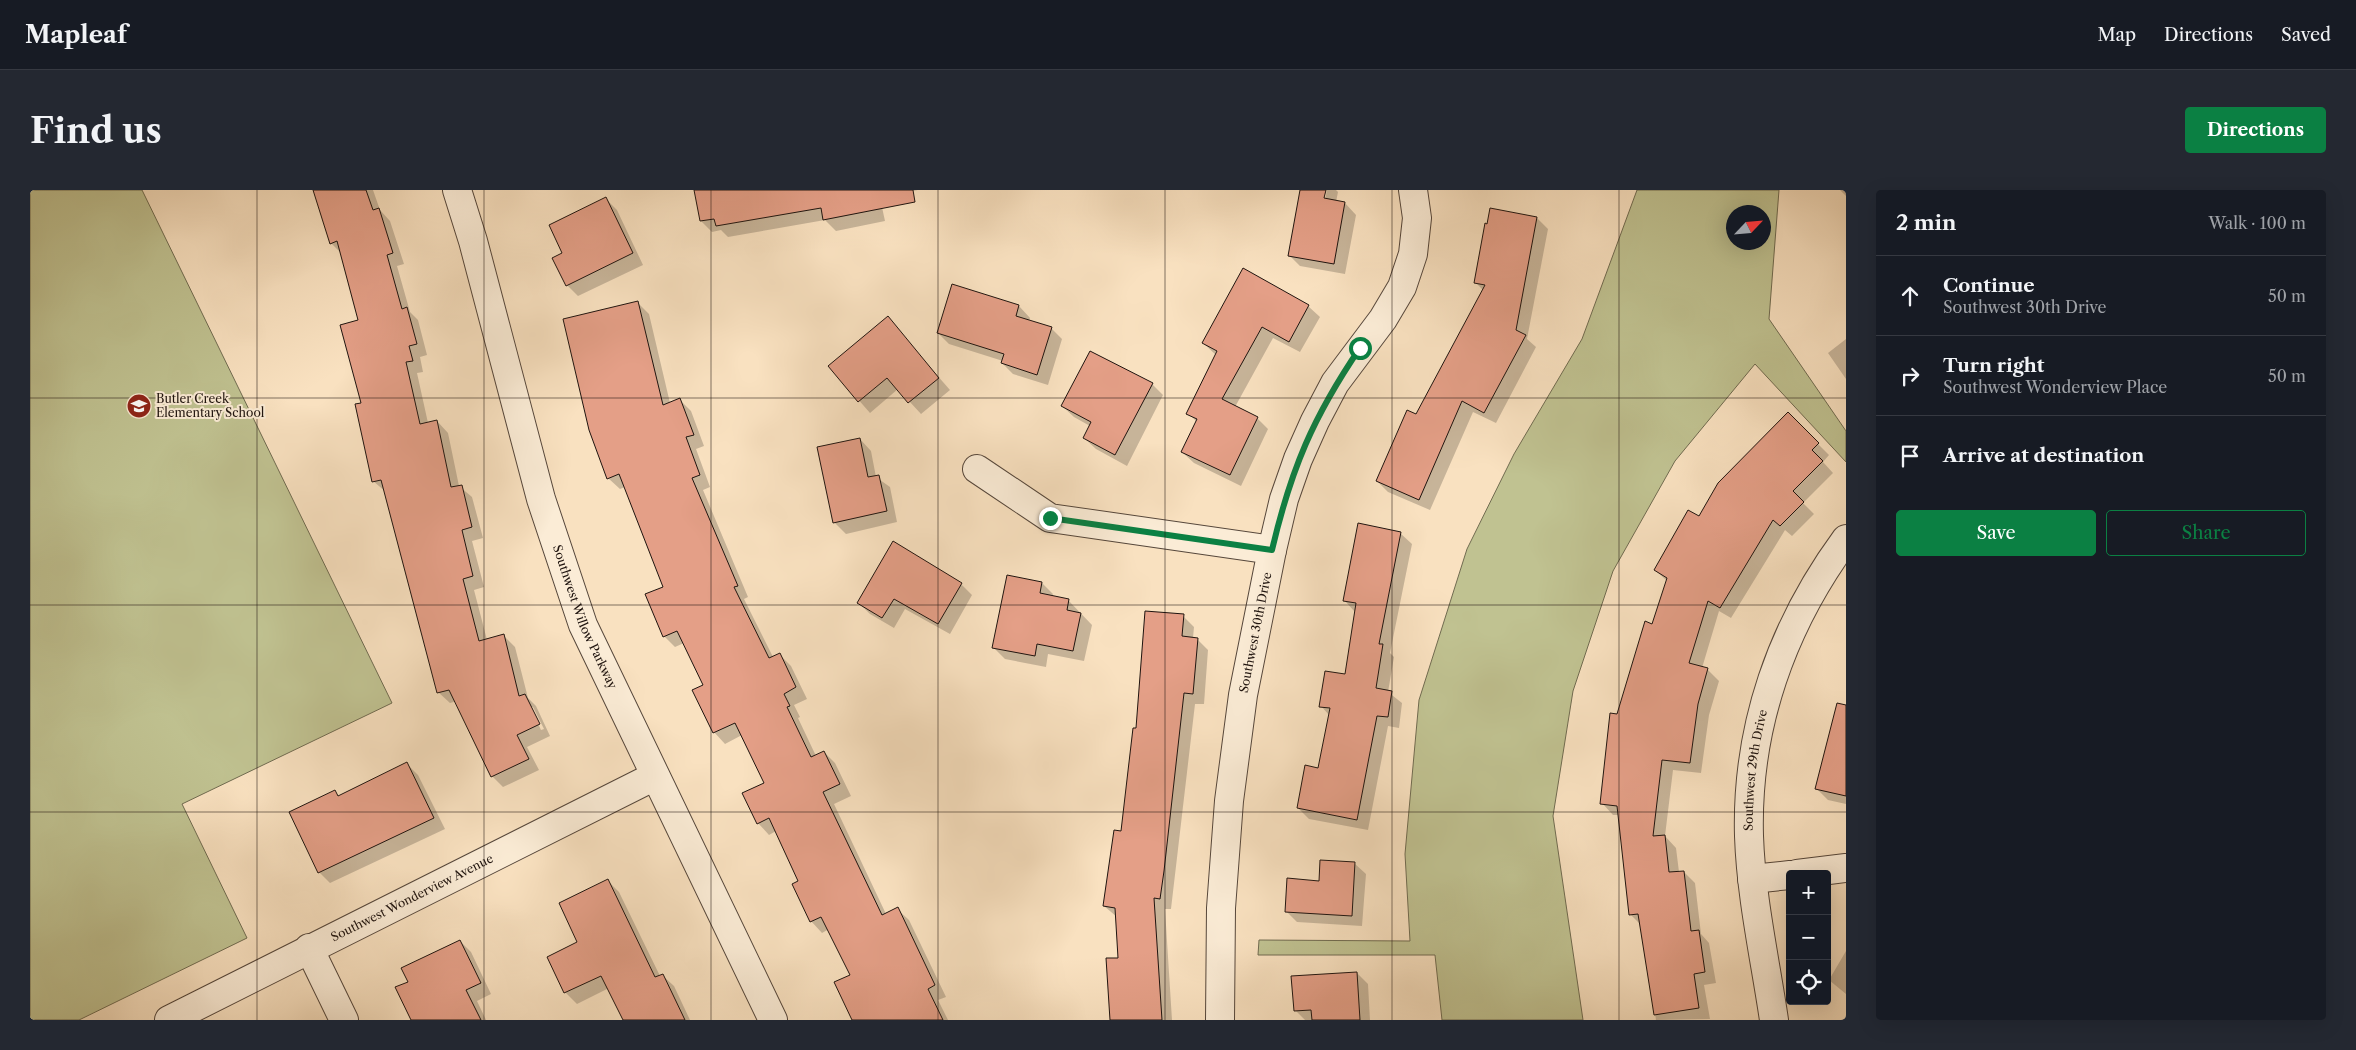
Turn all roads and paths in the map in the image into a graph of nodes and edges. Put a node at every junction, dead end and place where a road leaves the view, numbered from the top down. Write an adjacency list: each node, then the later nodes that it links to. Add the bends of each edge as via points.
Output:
1 (457, 190): 6 (street, Southwest Willow Parkway, via 541,499 583,625)
2 (1413, 190): 5 (street, Southwest 30th Drive, via 1417,218 1413,254 1402,287 1336,383 1315,421 1284,499)
3 (977, 469): 5 (street, via 1050,518)
4 (1846, 539): 10 (street, Southwest 29th Drive, via 1809,594 1787,638 1761,715 1749,796)
5 (1272, 550): 15 (street, Southwest 30th Drive, via 1243,695 1229,801 1221,908)
6 (655, 776): 11 (street, Southwest Wonderview Avenue); 14 (street, Southwest Willow Parkway)
7 (1846, 868): 8 (street)
8 (1830, 870)
9 (1786, 875): 10 (street)
10 (1752, 879): 16 (street, Southwest 29th Drive)
11 (310, 948): 12 (street, Southwest Wonderview Avenue); 13 (street)
12 (169, 1020)
13 (344, 1020)
14 (773, 1020)
15 (1220, 1020)
16 (1774, 1020)

